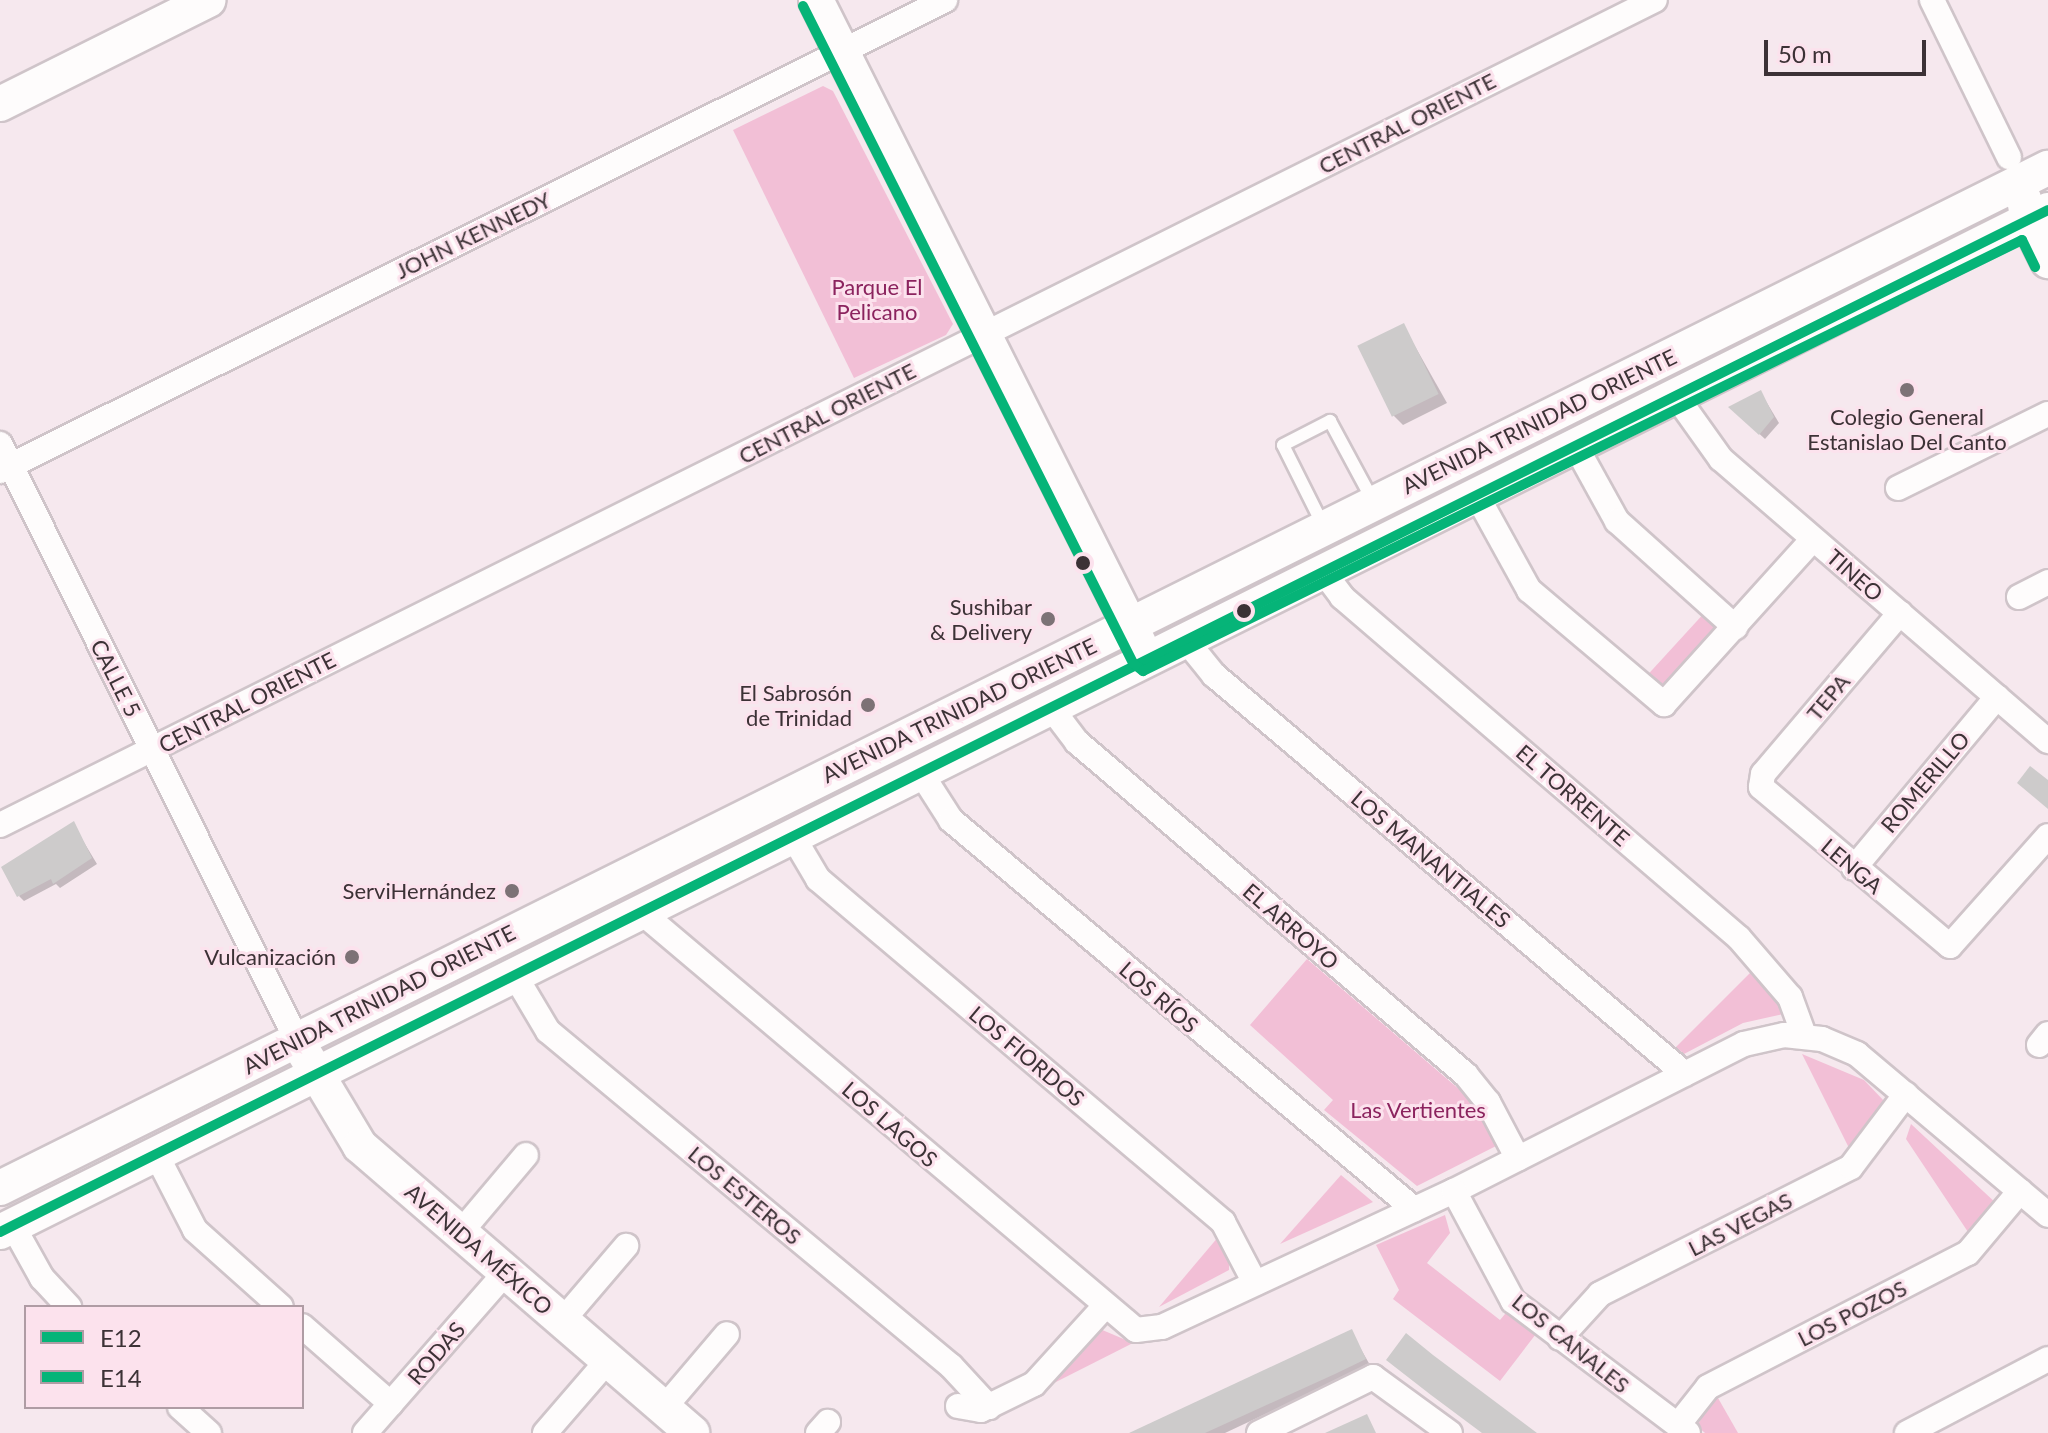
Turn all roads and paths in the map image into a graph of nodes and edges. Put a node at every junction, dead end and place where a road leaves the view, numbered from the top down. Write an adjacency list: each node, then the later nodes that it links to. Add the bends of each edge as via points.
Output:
1 (816, 0): 6 (main road)
2 (945, 0): 6 (street, JOHN KENNEDY)
3 (1655, 0): 10 (street, CENTRAL ORIENTE)
4 (1932, 0): 8 (street)
5 (193, 3): 7 (main road)
6 (842, 51): 10 (main road); 14 (street, JOHN KENNEDY)
7 (0, 104)
8 (2034, 189): 9 (main road); 11 (main road, AVENIDA TRINIDAD ORIENTE); 17 (main road, AVENIDA TRINIDAD ORIENTE)
9 (2048, 261)
10 (984, 334): 24 (main road); 31 (street, CENTRAL ORIENTE)
11 (1676, 396): 13 (main road, AVENIDA TRINIDAD ORIENTE); 19 (street, TINEO, via 1711,450)
12 (2048, 414): 15 (street)
13 (1575, 445): 16 (main road, AVENIDA TRINIDAD ORIENTE); 25 (street, via 1617,521)
14 (3, 460): 31 (street, CALLE 5)
15 (1898, 488)
16 (1476, 494): 20 (main road, AVENIDA TRINIDAD ORIENTE); 25 (street, via 1529,590 1664,704)
17 (1374, 503): 18 (main road, AVENIDA TRINIDAD ORIENTE); 18 (lane, via 1330,421 1283,445)
18 (1324, 528): 24 (main road, AVENIDA TRINIDAD ORIENTE)
19 (1813, 539): 23 (street, TINEO); 25 (street)
20 (1322, 570): 26 (main road, AVENIDA TRINIDAD ORIENTE); 40 (street, EL TORRENTE, via 1342,597 1739,938 1790,997)
21 (2048, 582): 22 (street)
22 (2019, 597)
23 (1900, 613): 28 (street, TINEO); 33 (street, TEPA)
24 (1130, 625): 27 (main road); 41 (main road, AVENIDA TRINIDAD ORIENTE)
25 (1735, 627)
26 (1184, 638): 27 (main road, AVENIDA TRINIDAD ORIENTE); 43 (street, LOS MANANTIALES, via 1214,675)
27 (1146, 657): 29 (main road, AVENIDA TRINIDAD ORIENTE)
28 (1997, 697): 30 (street, TINEO); 37 (street, ROMERILLO)
29 (1049, 705): 32 (main road, AVENIDA TRINIDAD ORIENTE); 47 (street, EL ARROYO, via 1077,742 1466,1075 1488,1102)
30 (2048, 741)
31 (152, 749): 34 (street, CENTRAL ORIENTE); 41 (street, CALLE 5)
32 (919, 770): 35 (main road, AVENIDA TRINIDAD ORIENTE); 51 (street, LOS RÍOS, via 951,820)
33 (1759, 783): 37 (street, LENGA)
34 (0, 825)
35 (792, 835): 38 (main road, AVENIDA TRINIDAD ORIENTE); 57 (street, LOS FIORDOS, via 818,879 1223,1222)
36 (2048, 836): 37 (street, LENGA, via 1950,946)
37 (1854, 868)
38 (640, 911): 39 (main road, AVENIDA TRINIDAD ORIENTE); 60 (street, LOS LAGOS)
39 (514, 974): 42 (main road, AVENIDA TRINIDAD ORIENTE); 69 (street, LOS ESTEROS, via 548,1031 951,1366)
40 (1804, 1035): 43 (street, via 1744,1044); 44 (street, via 1857,1054)
41 (297, 1040): 42 (main road, AVENIDA MÉXICO); 48 (main road, AVENIDA TRINIDAD ORIENTE)
42 (315, 1074): 45 (main road, AVENIDA TRINIDAD ORIENTE); 54 (main road, AVENIDA MÉXICO, via 360,1146)
43 (1685, 1074): 47 (street)
44 (1906, 1094): 50 (street); 64 (street, LAS VEGAS, via 1851,1167 1600,1294)
45 (156, 1154): 53 (main road, AVENIDA TRINIDAD ORIENTE); 59 (street, via 195,1230)
46 (526, 1155): 54 (street)
47 (1518, 1159): 49 (street)
48 (0, 1188)
49 (1454, 1191): 51 (street); 64 (street, LOS CANALES, via 1513,1301)
50 (2020, 1191): 52 (street); 72 (street, LOS POZOS, via 1968,1253 1708,1387)
51 (1414, 1209): 57 (street)
52 (2048, 1215)
53 (7, 1229): 58 (street)
54 (460, 1233): 56 (main road, AVENIDA MÉXICO)
55 (626, 1246): 61 (street)
56 (506, 1272): 61 (main road, AVENIDA MÉXICO); 67 (street, RODAS)
57 (1255, 1283): 60 (street, LOS LAGOS, via 1143,1331)
58 (67, 1305)
59 (279, 1305)
60 (1104, 1307): 69 (street, via 1034,1384)
61 (562, 1321): 66 (main road, AVENIDA MÉXICO)
62 (304, 1328): 67 (street)
63 (727, 1334): 70 (street)
64 (1560, 1338): 72 (street, LOS CANALES)
65 (2048, 1359): 79 (street)
66 (608, 1360): 70 (main road, AVENIDA MÉXICO); 75 (street)
67 (391, 1404): 74 (street, RODAS)
68 (958, 1406): 69 (street)
69 (989, 1407)
70 (664, 1408): 76 (main road, AVENIDA MÉXICO)
71 (182, 1409): 73 (street)
72 (1683, 1429)
73 (209, 1433)
74 (365, 1433)
75 (545, 1433)
76 (692, 1433)
77 (1259, 1433): 78 (street, via 1373,1377)
78 (1450, 1433)
79 (1907, 1433)

